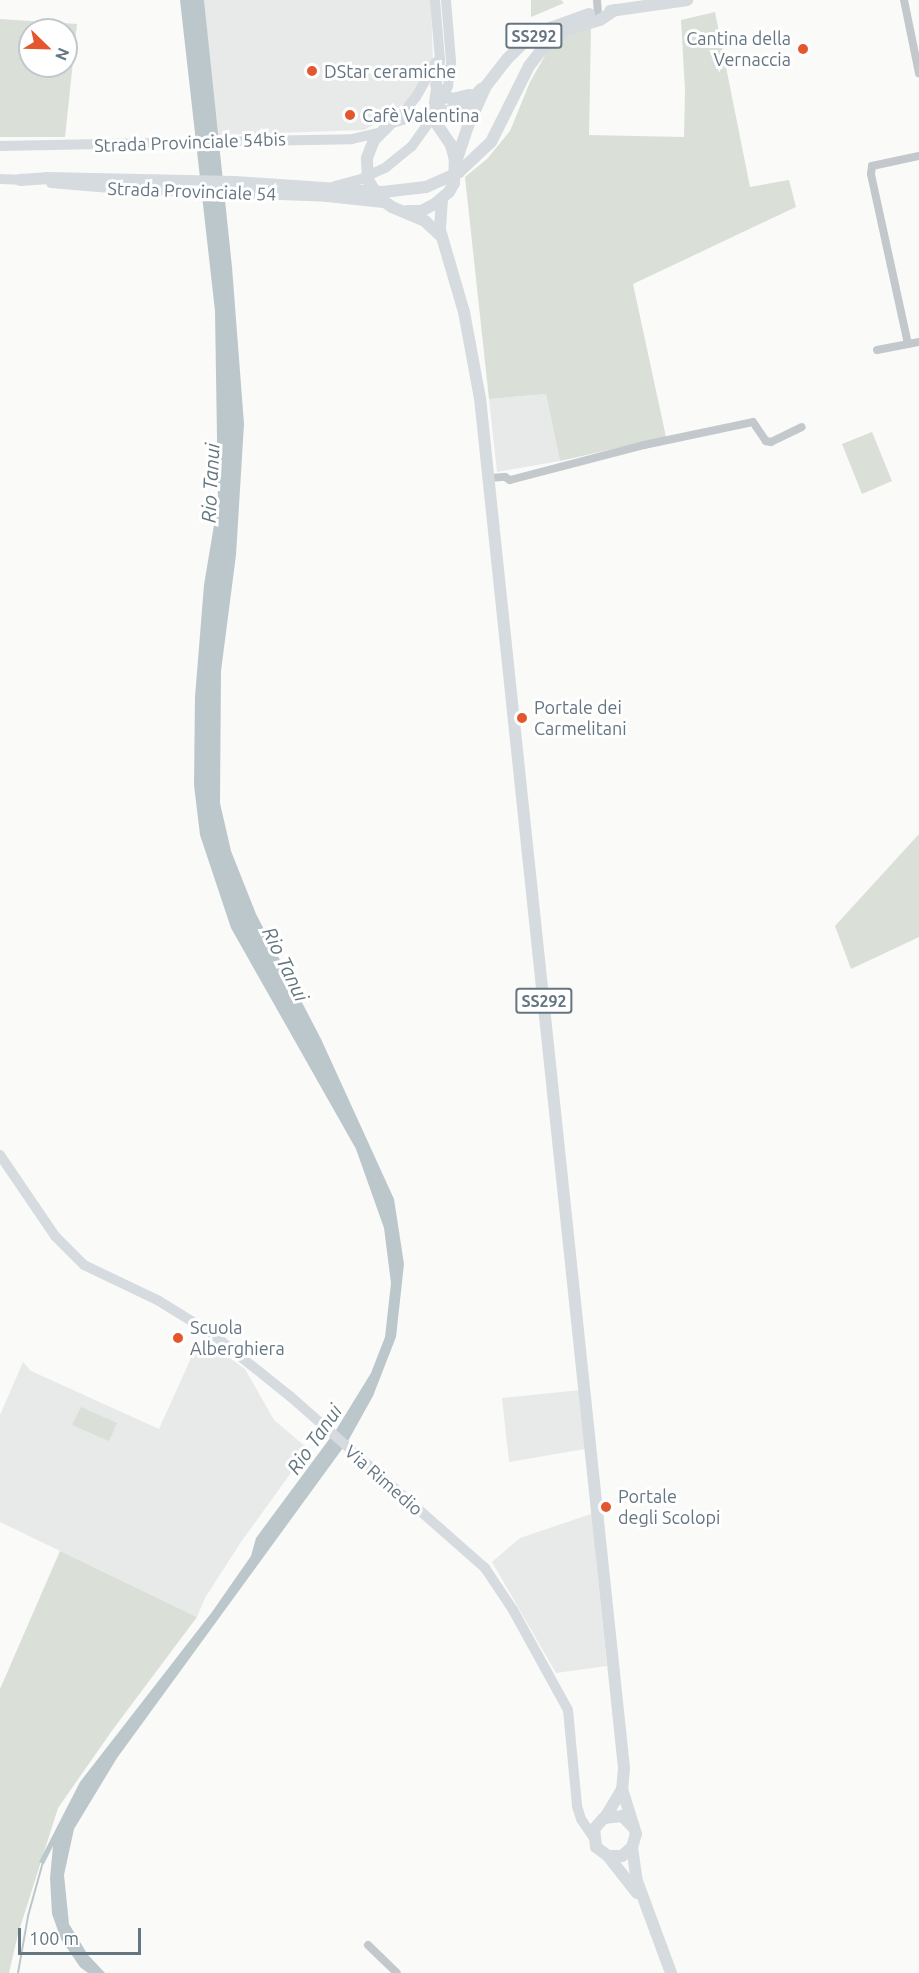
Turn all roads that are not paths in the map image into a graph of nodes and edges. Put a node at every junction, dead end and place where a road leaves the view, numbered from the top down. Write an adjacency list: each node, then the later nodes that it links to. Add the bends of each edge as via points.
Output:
1 (435, 0): 8 (main road)
2 (446, 0): 21 (main road, via 451,39 448,86 421,136 385,168 347,184)
3 (687, 0): 5 (main road, SS292)
4 (904, 0): 9 (street)
5 (672, 1): 7 (main road, SS292)
6 (597, 6): 7 (main road, SS292); 11 (main road, SS292, via 527,40)
7 (615, 10): 21 (main road, via 600,20 555,36 529,66 491,142 447,179 399,192)
8 (440, 47): 10 (main road); 13 (main road, via 432,73)
9 (919, 73)
10 (436, 85): 11 (main road, via 442,95 452,99); 12 (main road)
11 (482, 88): 12 (main road, SS292, via 468,103); 17 (main road, SS292)
12 (432, 117): 13 (main road, SS292); 17 (main road, via 451,145)
13 (398, 119): 14 (main road)
14 (379, 133): 15 (main road, Strada Provinciale 54bis, via 352,139); 23 (main road, via 370,149 366,173 374,193)
15 (0, 147)
16 (919, 156): 27 (street, via 872,166 870,174)
17 (455, 165): 22 (main road, SS292, via 454,183)
18 (0, 180): 19 (main road)
19 (20, 180): 20 (main road, via 46,178)
20 (165, 186): 21 (main road); 23 (main road, Strada Provinciale 54)
21 (322, 188)
22 (442, 199): 24 (main road, via 422,211); 25 (main road, SS292)
23 (384, 203): 24 (main road)
24 (399, 210): 25 (main road, via 425,221)
25 (442, 237): 30 (main road, SS292, via 464,312 480,398)
26 (919, 342): 27 (street)
27 (908, 344): 28 (street)
28 (877, 350)
29 (802, 427): 30 (street, via 771,442 766,441 753,422 510,480)
30 (489, 478): 32 (main road, SS292, via 624,1768)
31 (0, 1155): 33 (main road, Via Rimedio, via 55,1236 84,1265 159,1301 211,1333 468,1552 497,1583 568,1710)
32 (622, 1789): 34 (main road, SS292); 35 (main road, SS292)
33 (580, 1812): 34 (main road); 36 (main road, Via Rimedio)
34 (602, 1819): 35 (main road, via 622,1816); 36 (main road, SS292)
35 (633, 1827): 37 (main road, SS292, via 636,1837)
36 (593, 1837): 38 (main road, SS292, via 599,1851)
37 (632, 1847): 38 (main road, via 622,1856); 39 (main road, SS292, via 637,1881)
38 (608, 1856): 39 (main road, SS292)
39 (647, 1908): 42 (main road, SS292)
40 (368, 1945): 41 (street)
41 (397, 1973)
42 (671, 1973)

